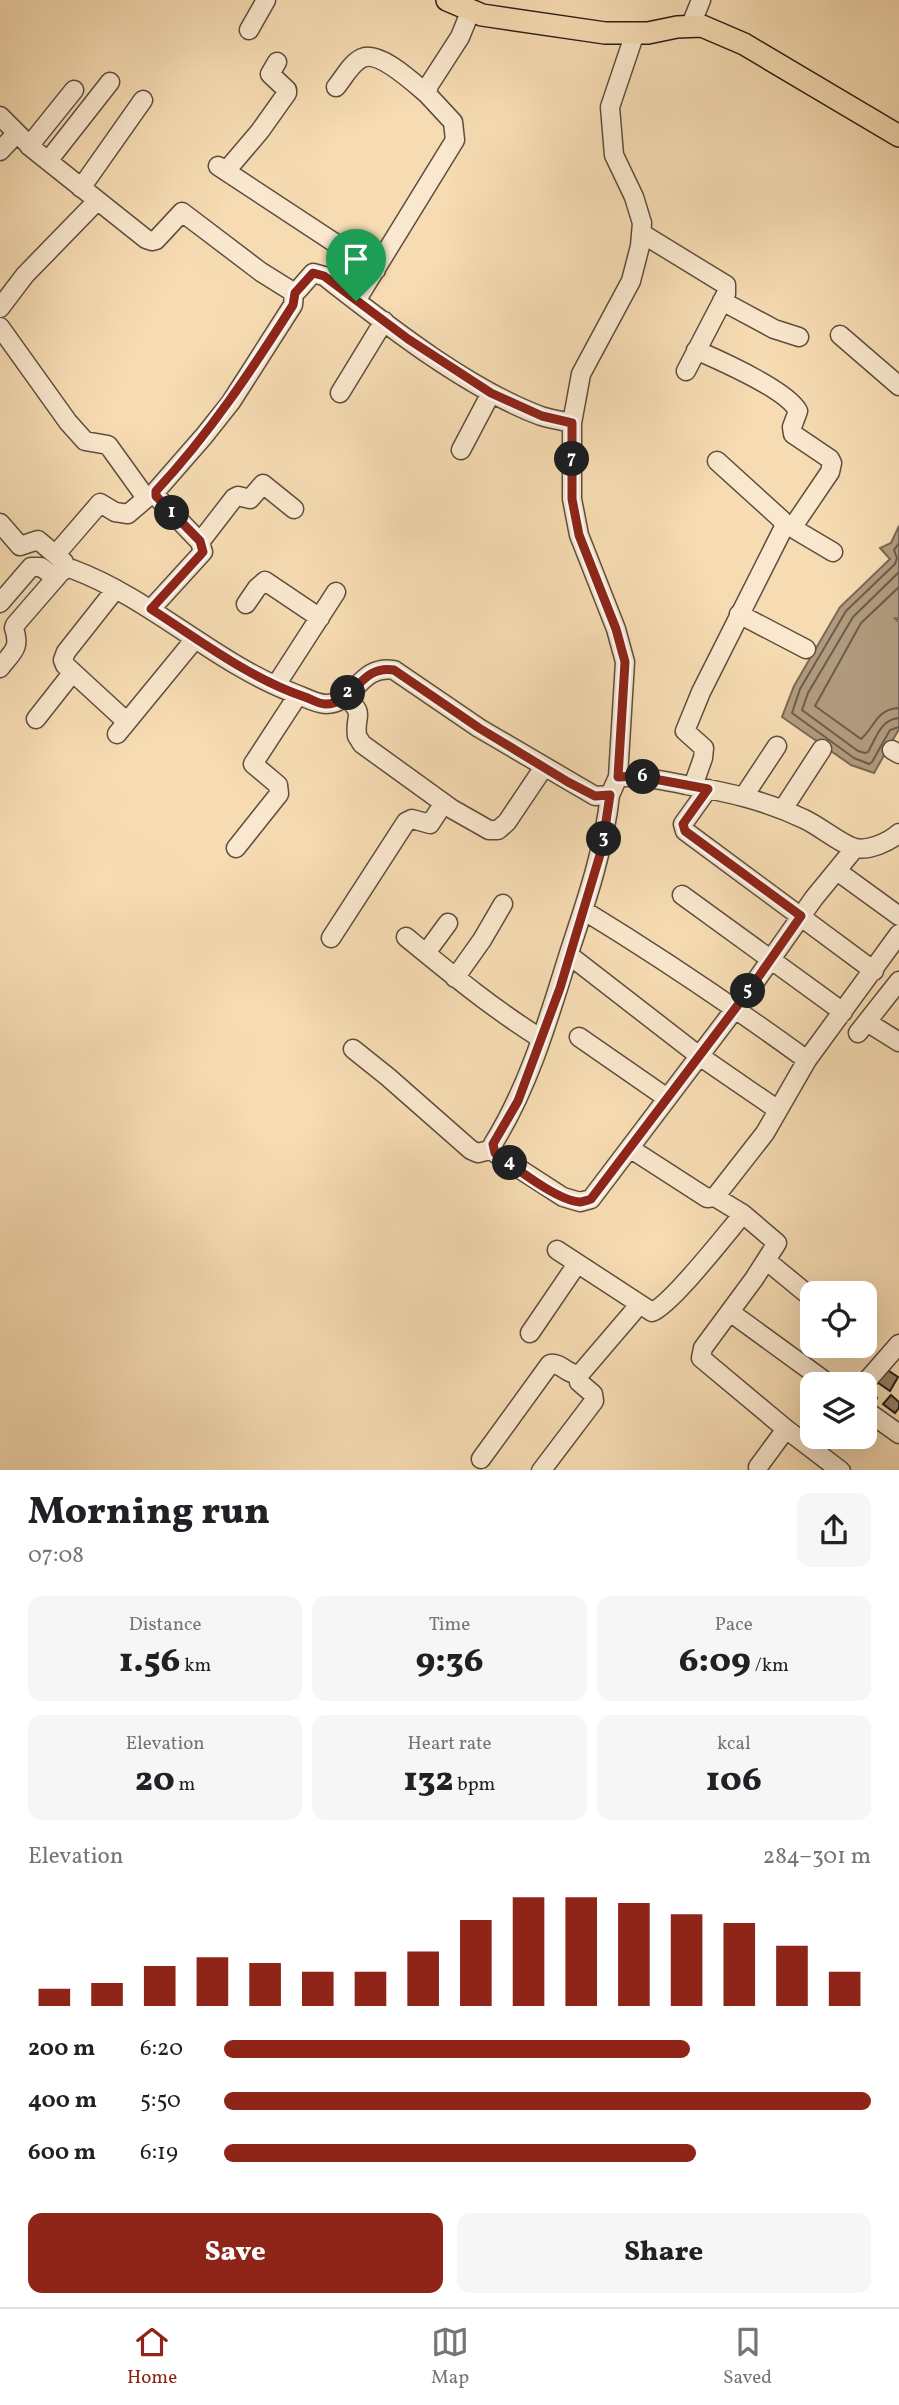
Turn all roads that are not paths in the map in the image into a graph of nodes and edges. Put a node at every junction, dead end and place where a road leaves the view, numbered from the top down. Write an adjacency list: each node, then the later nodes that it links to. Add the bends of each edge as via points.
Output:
1 (266, 0): 6 (street)
2 (447, 0): 4 (main road)
3 (701, 0): 5 (street)
4 (471, 10): 7 (main road, via 605,33); 12 (street)
5 (690, 27): 7 (main road); 15 (main road, via 702,26 744,44)
6 (248, 30)
7 (635, 33): 21 (street, via 610,107 614,155 634,197)
8 (277, 62): 22 (street, via 270,74 287,93 222,169)
9 (110, 82): 18 (street)
10 (336, 87): 12 (street, via 356,62 370,57 400,71)
11 (74, 90): 16 (street)
12 (427, 94): 22 (street, via 453,122 455,140)
13 (143, 100): 19 (street)
14 (0, 117): 16 (street)
15 (899, 136)
16 (23, 140): 17 (street); 18 (street)
17 (0, 151)
18 (48, 162): 19 (street)
19 (81, 188): 20 (street)
20 (97, 201): 23 (street, via 152,241 182,212); 26 (street, via 25,275)
21 (641, 233): 25 (street, via 721,281 727,289); 36 (street, via 631,281 581,374)
22 (376, 270): 24 (street)
23 (295, 293): 24 (street, via 311,274 318,273); 39 (street, via 293,305 230,401)
24 (356, 301): 27 (street)
25 (722, 301): 30 (street); 31 (street)
26 (0, 308)
27 (384, 321): 34 (street); 35 (street)
28 (0, 327): 39 (street, via 68,422 85,440 108,445 144,495)
29 (840, 335): 33 (street)
30 (799, 337)
31 (696, 350): 32 (street); 42 (street, via 789,400 798,411 793,434 830,459 830,472)
32 (685, 371)
33 (899, 386)
34 (340, 393)
35 (491, 393): 36 (street, via 542,416); 37 (street)
36 (572, 423): 64 (street, via 572,499 579,535 625,662)
37 (461, 450)
38 (717, 461): 42 (street)
39 (152, 495): 43 (street); 45 (street, via 128,514 100,503)
40 (293, 509): 43 (street, via 263,484 250,499 234,498)
41 (0, 523): 45 (street, via 20,547 38,540)
42 (788, 526): 44 (street); 51 (street)
43 (200, 541): 50 (street, via 199,557)
44 (833, 552)
45 (60, 567): 46 (street); 48 (street, via 32,567); 55 (street, via 15,625 18,641)
46 (115, 590): 50 (street); 56 (street, via 64,656)
47 (336, 592): 52 (street)
48 (0, 603)
49 (246, 604): 52 (street, via 265,581)
50 (151, 609): 53 (street)
51 (739, 614): 54 (street); 65 (street, via 685,732 704,748)
52 (320, 618): 57 (street)
53 (195, 639): 56 (street, via 122,728); 57 (street)
54 (807, 649)
55 (0, 668)
56 (73, 673): 60 (street)
57 (275, 685): 58 (street)
58 (298, 695): 59 (street, via 325,704); 71 (street, via 253,764 278,785 279,794)
59 (345, 696): 63 (street, via 371,672 394,670); 68 (street, via 358,709 357,736 362,744)
60 (36, 719)
61 (777, 746): 67 (street)
62 (822, 749): 69 (street)
63 (544, 766): 66 (street, via 595,796); 68 (street, via 498,830 489,831)
64 (618, 777): 65 (street); 66 (street)
65 (700, 787): 67 (street); 77 (street, via 683,824 685,831)
66 (610, 795): 76 (street, via 602,848)
67 (744, 796): 69 (street)
68 (444, 803): 82 (street, via 430,824 406,822)
69 (783, 809): 72 (street)
70 (899, 833): 72 (street, via 876,846)
71 (236, 848)
72 (855, 848): 73 (street)
73 (837, 871): 77 (street); 78 (street)
74 (682, 895): 85 (street)
75 (503, 904): 87 (street)
76 (583, 911): 84 (street); 89 (street)
77 (801, 916): 85 (street); 86 (street)
78 (899, 916)
79 (448, 923): 83 (street)
80 (899, 934): 86 (street)
81 (406, 937): 83 (street)
82 (331, 938)
83 (426, 953): 87 (street)
84 (569, 956): 92 (street); 95 (street)
85 (771, 960): 89 (street); 90 (street)
86 (874, 971): 90 (street)
87 (455, 978): 92 (street)
88 (899, 981): 93 (street, via 862,1027)
89 (735, 1007): 95 (street); 96 (street)
90 (843, 1012): 96 (street)
91 (579, 1037): 97 (street)
92 (540, 1038): 99 (street, via 518,1101)
93 (899, 1042)
94 (353, 1049): 99 (street, via 471,1150)
95 (698, 1055): 97 (street); 98 (street)
96 (807, 1060): 98 (street)
97 (667, 1098): 100 (street)
98 (778, 1110): 101 (street)
99 (493, 1149): 100 (street, via 533,1179 580,1202 591,1199)
100 (631, 1149): 101 (street, via 707,1198)
101 (715, 1197): 102 (street)
102 (743, 1214): 104 (street, via 777,1243); 107 (street, via 656,1311)
103 (557, 1250): 105 (street)
104 (767, 1261): 106 (street); 108 (street)
105 (578, 1264): 107 (street); 109 (street)
106 (800, 1288)
107 (639, 1305): 113 (street)
108 (730, 1312): 111 (street); 115 (street, via 701,1357)
109 (530, 1332)
110 (899, 1343): 112 (street)
111 (812, 1372)
112 (874, 1372)
113 (580, 1374): 117 (street, via 550,1364); 119 (street, via 579,1382 593,1394 594,1401)
114 (877, 1418): 116 (street)
115 (786, 1429): 118 (street); 120 (street)
116 (899, 1434)
117 (481, 1459)
118 (758, 1467)
119 (542, 1470)
120 (840, 1470)

